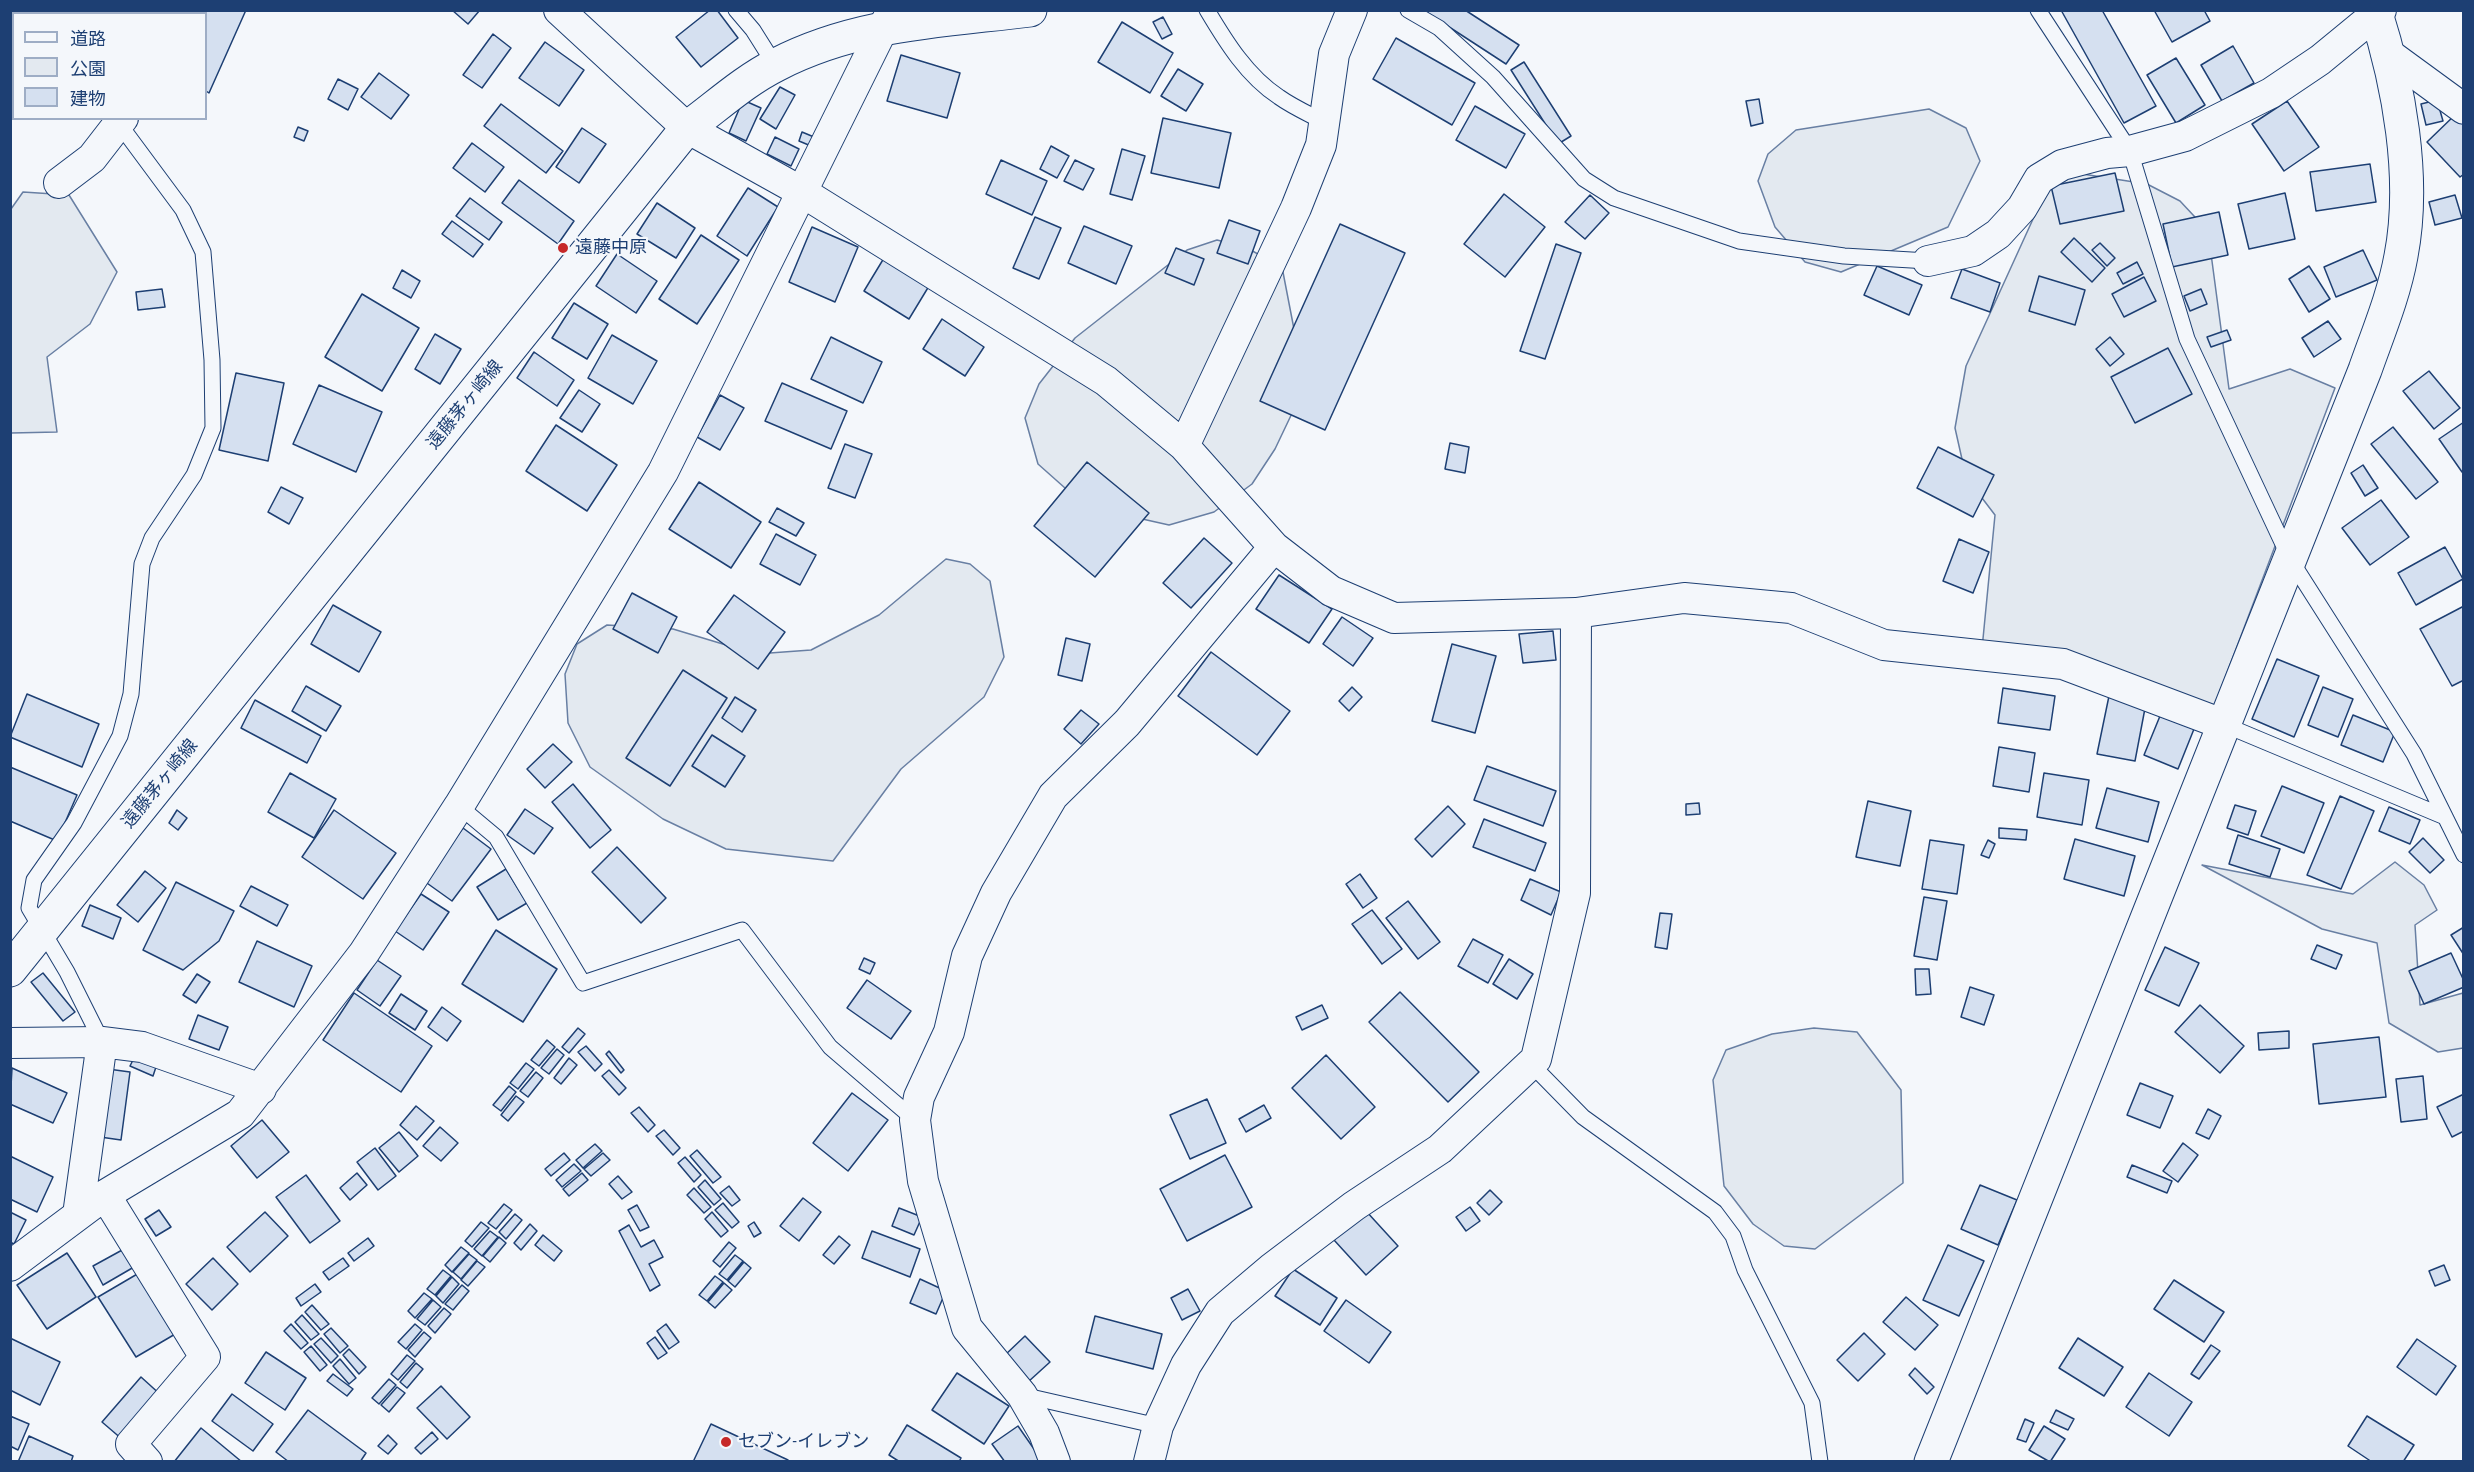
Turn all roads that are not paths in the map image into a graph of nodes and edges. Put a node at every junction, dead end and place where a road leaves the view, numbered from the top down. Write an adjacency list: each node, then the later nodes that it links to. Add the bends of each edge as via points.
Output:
1 (560, 10): 15 (street)
2 (736, 10): 11 (lane)
3 (1030, 10): 9 (street, 遠藤茅ヶ崎線)
4 (1207, 10): 14 (lane, via 1228,45 1253,75 1278,97)
5 (1353, 10): 14 (street, via 1334,54)
6 (1408, 10): 19 (lane, via 1439,28 1493,76 1584,179 1614,198 1739,241 1844,256)
7 (2038, 10): 16 (lane)
8 (2377, 12): 10 (street); 16 (street, via 2320,60 2271,93 2185,136)
9 (888, 19): 11 (street, 遠藤茅ヶ崎線); 18 (street)
10 (2386, 52): 12 (street); 22 (street, via 2396,87 2407,200 2401,256 2365,370)
11 (775, 65): 15 (street, 遠藤茅ヶ崎線)
12 (2463, 109)
13 (122, 122): 17 (street, via 92,158); 28 (lane, via 183,210 203,252 213,428 194,475 152,538 142,564 131,693 120,736 74,823 34,880 30,908)
14 (1324, 122): 20 (street, via 1321,145 1296,208)
15 (687, 128): 18 (street); 28 (street, 遠藤茅ヶ崎線)
16 (2130, 151): 19 (street, via 2062,165 2039,179 2022,208 1998,234 1973,250); 22 (lane, via 2187,339)
17 (59, 183)
18 (802, 192): 20 (street, via 1106,381); 25 (street, via 663,472)
19 (1928, 261)
20 (1184, 446): 21 (street)
21 (1274, 548): 23 (street, via 1331,591 1394,618); 34 (street, via 1127,723 1053,796 996,893 967,956 949,1032 919,1097)
22 (2290, 559): 24 (street); 26 (lane, via 2414,754)
23 (1576, 613): 24 (street, via 1684,598 1791,608 1884,645 2063,664); 32 (street, via 1575,893 1536,1059)
24 (2225, 725): 26 (lane); 44 (street)
25 (459, 806): 33 (street, via 364,953); 34 (lane, via 495,837 583,983 742,930 830,1047)
26 (2445, 817): 27 (lane)
27 (2463, 855)
28 (42, 931): 29 (street, 遠藤茅ヶ崎線); 30 (lane)
29 (10, 970)
30 (102, 1042): 31 (street); 33 (street, via 142,1047); 36 (street)
31 (10, 1043)
32 (1531, 1064): 39 (street, via 1440,1149 1353,1206 1220,1312 1186,1365); 43 (lane, via 1583,1117 1715,1212 1733,1236 1745,1270 1812,1403)
33 (261, 1089): 35 (street, via 240,1114)
34 (915, 1120): 38 (street, via 923,1181 967,1328)
35 (105, 1195): 36 (street); 40 (street, via 205,1357 131,1444)
36 (78, 1215): 37 (street)
37 (10, 1266)
38 (1022, 1395): 39 (lane); 41 (street)
39 (1158, 1426): 42 (street)
40 (147, 1461)
41 (1055, 1461)
42 (1149, 1461)
43 (1820, 1461)
44 (1931, 1461)

